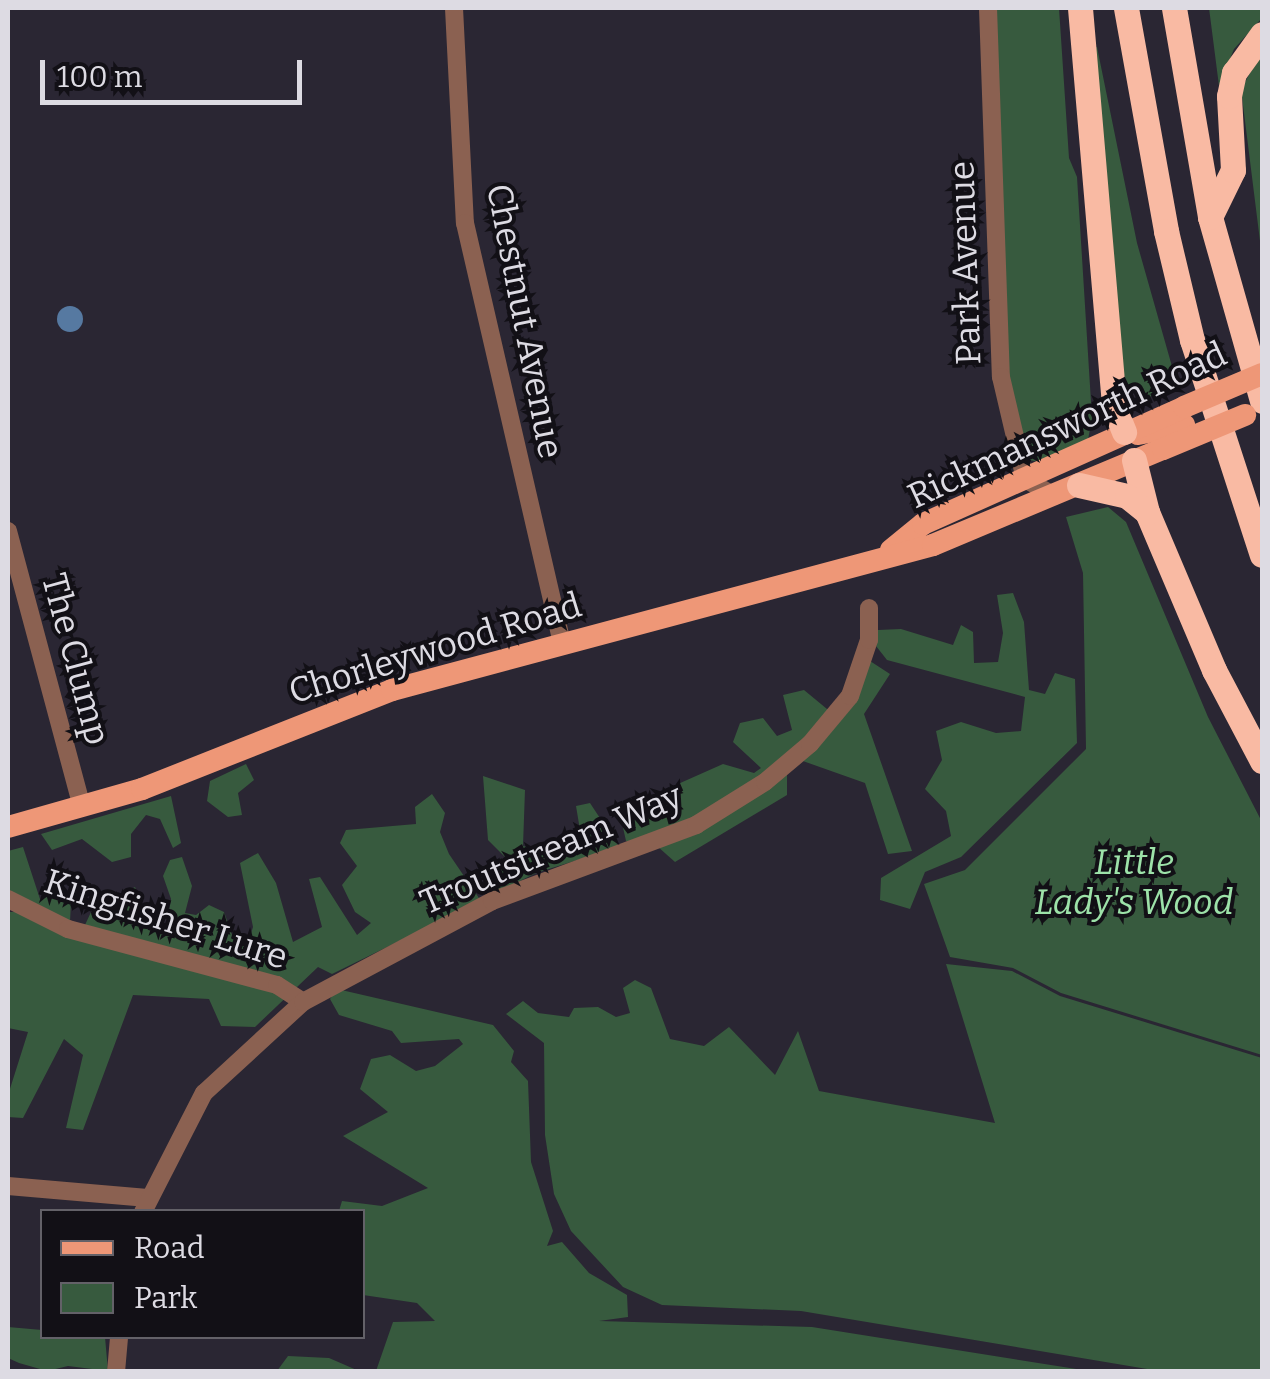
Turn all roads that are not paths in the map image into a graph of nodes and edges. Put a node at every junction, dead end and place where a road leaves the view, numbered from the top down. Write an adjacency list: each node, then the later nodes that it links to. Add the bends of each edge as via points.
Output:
1 (454, 8): 22 (street, Chestnut Avenue, via 465,223)
2 (988, 8): 13 (street, Park Avenue, via 1000,376)
3 (1080, 8): 11 (highway, via 1114,406)
4 (1126, 8): 20 (highway, via 1188,322)
5 (1174, 8): 7 (highway)
6 (1262, 34): 7 (highway, via 1234,73 1228,96 1234,170)
7 (1210, 217): 9 (highway)
8 (1262, 374): 10 (main road, Rickmansworth Road, bridge)
9 (1257, 408): 10 (main road, bridge); 12 (main road, Rickmansworth Road, bridge)
10 (1184, 416): 11 (main road, Rickmansworth Road)
11 (1124, 432): 12 (main road); 13 (main road, Rickmansworth Road)
12 (1134, 460): 14 (main road, Rickmansworth Road); 16 (highway)
13 (1025, 479): 15 (street); 17 (street); 19 (main road, Rickmansworth Road, via 923,524)
14 (1079, 485): 15 (main road, Rickmansworth Road); 16 (highway, via 1127,496)
15 (1055, 496): 17 (main road, Rickmansworth Road)
16 (1147, 512): 23 (highway, via 1214,670)
17 (1014, 514): 19 (main road, Rickmansworth Road, via 933,545)
18 (8, 531): 24 (street, The Clump)
19 (888, 552): 22 (main road, Chorleywood Road, via 794,584)
20 (1262, 555)
21 (869, 608): 27 (street, Troutstream Way, via 869,640 850,696 810,744 765,782 696,825 492,901)
22 (562, 643): 24 (main road, Chorleywood Road, via 392,690 142,788)
23 (1262, 760)
24 (81, 804): 25 (main road, Chorleywood Road)
25 (8, 828)
26 (8, 899): 27 (street, Kingfisher Lure, via 68,929 277,984)
27 (302, 1002): 29 (street, Troutstream Way, via 204,1092)
28 (8, 1186): 29 (street)
29 (145, 1205)
30 (119, 1339): 31 (street)
31 (116, 1372)

